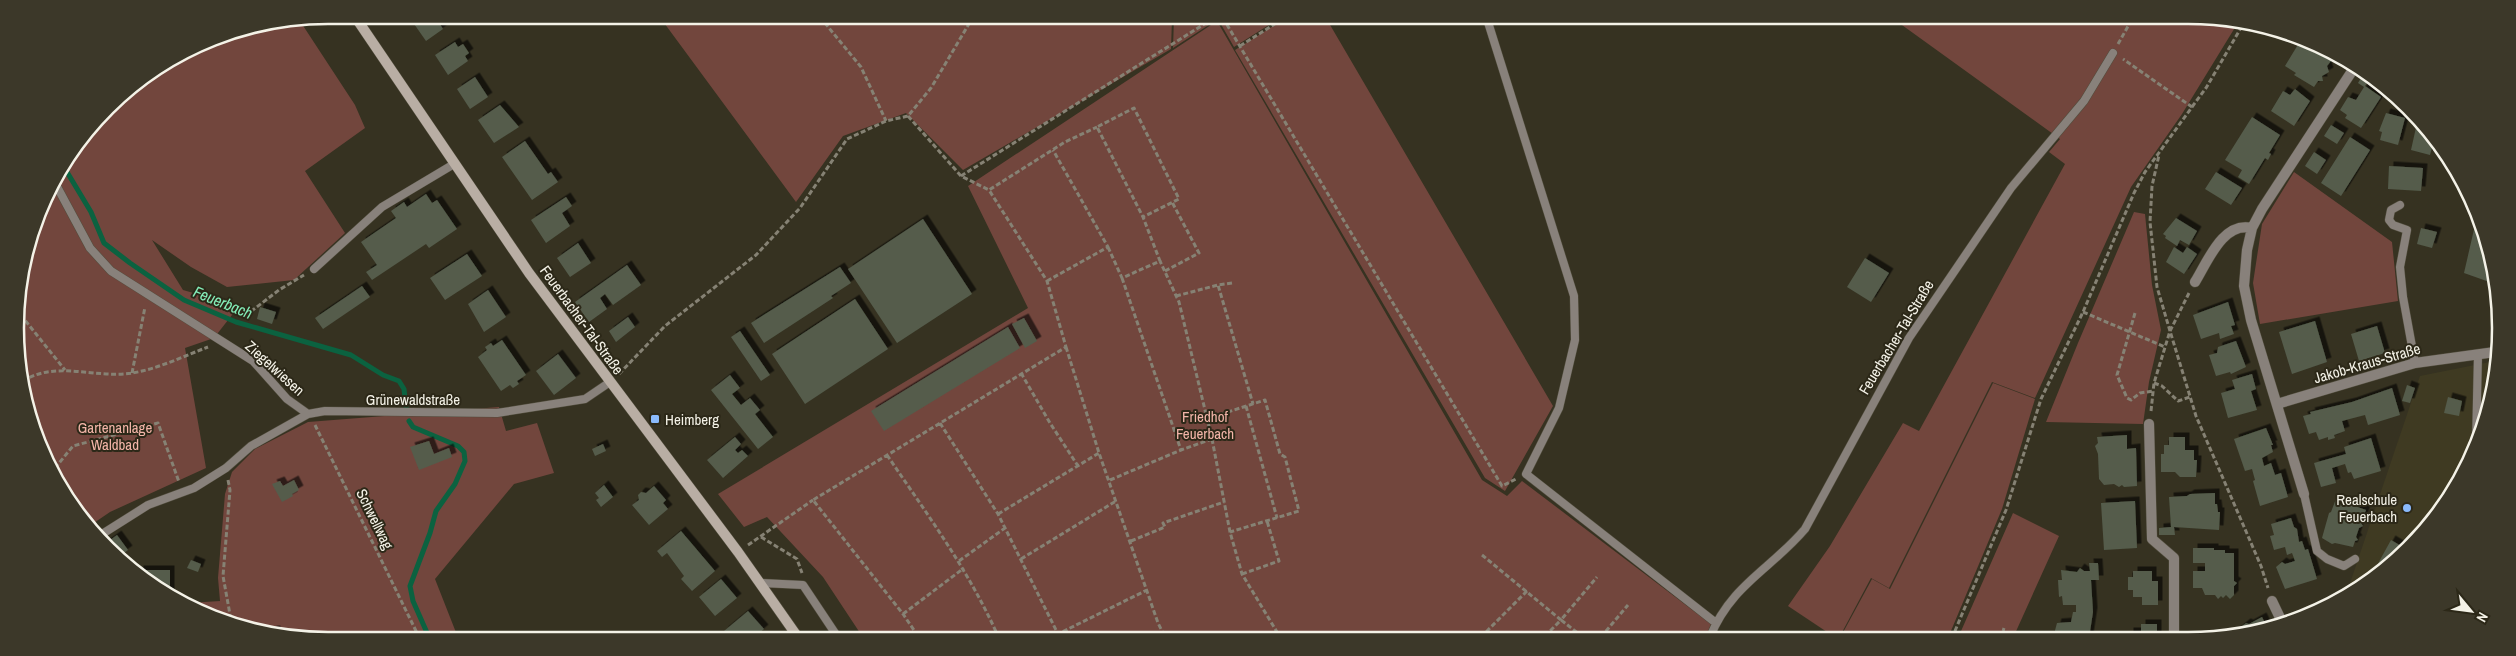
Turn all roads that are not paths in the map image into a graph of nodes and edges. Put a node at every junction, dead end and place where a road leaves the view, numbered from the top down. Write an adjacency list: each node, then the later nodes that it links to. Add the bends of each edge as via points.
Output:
1 (360, 24): 5 (main road, Feuerbacher-Tal-Straße)
2 (1489, 24): 25 (lane, via 1574,296 1575,340 1559,408 1526,474)
3 (2113, 53): 25 (lane, Feuerbacher-Tal-Straße, via 2084,100 2011,188 1909,338 1805,529 1738,591)
4 (2352, 72): 8 (street)
5 (454, 164): 9 (lane, via 382,207); 14 (main road, Feuerbacher-Tal-Straße)
6 (58, 188): 16 (lane, Ziegelwiesen, via 90,248 111,271 252,362 287,399)
7 (2400, 205): 13 (lane, via 2391,210 2389,220 2407,230 2400,267)
8 (2252, 228): 10 (street, via 2232,229 2222,238); 15 (street, via 2244,286)
9 (314, 269)
10 (2195, 282)
11 (2492, 352): 12 (street, Jakob-Kraus-Straße)
12 (2478, 354): 13 (street, Jakob-Kraus-Straße); 18 (lane)
13 (2415, 363): 15 (street, Jakob-Kraus-Straße)
14 (610, 382): 16 (lane, Grünewaldstraße, via 585,399 496,413 325,411); 22 (main road, Feuerbacher-Tal-Straße)
15 (2277, 404): 19 (street)
16 (308, 414): 20 (lane, Grünewaldstraße, via 251,446 226,468 194,488 148,505)
17 (2149, 424): 29 (street, via 2152,539 2174,558)
18 (2476, 425)
19 (2304, 494): 21 (lane, via 2317,551 2344,566)
20 (103, 533)
21 (2355, 559)
22 (760, 583): 26 (main road, Feuerbacher-Tal-Straße); 27 (lane, via 803,585)
23 (2272, 601): 24 (street)
24 (2280, 618)
25 (1716, 623): 28 (lane, Feuerbacher-Tal-Straße)
26 (793, 632)
27 (834, 632)
28 (1712, 632)
29 (2174, 632)

